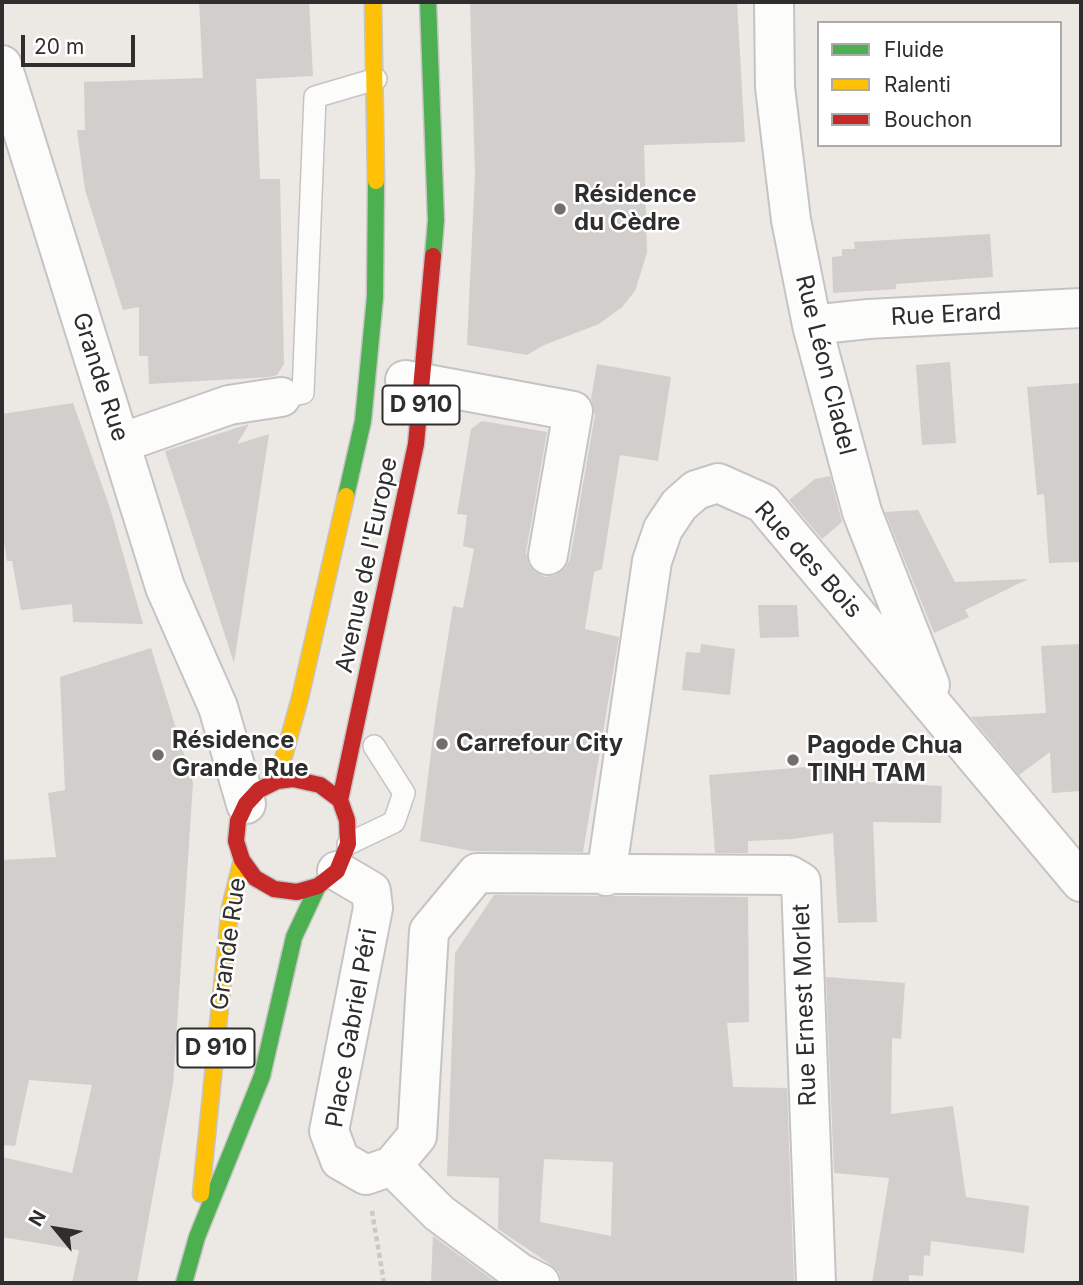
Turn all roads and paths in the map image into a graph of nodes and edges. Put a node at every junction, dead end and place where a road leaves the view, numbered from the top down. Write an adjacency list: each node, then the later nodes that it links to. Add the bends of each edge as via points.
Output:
1 (373, 2): 5 (main road, Avenue de l'Europe / D 910)
2 (428, 2): 8 (main road, Avenue de l'Europe / D 910, via 436,219)
3 (774, 2): 7 (street, Rue Léon Cladel, via 775,87 791,220)
4 (2, 65): 10 (street, Grande Rue)
5 (376, 79): 9 (lane, via 315,97 303,393); 15 (main road, Avenue de l'Europe / D 910, via 375,297 363,421 300,698)
6 (1081, 308): 7 (street, Rue Erard)
7 (812, 325): 13 (street, Rue Léon Cladel, via 862,512)
8 (424, 383): 11 (lane); 12 (street, via 573,411); 16 (main road, Avenue de l'Europe / D 910, via 416,444)
9 (281, 397): 10 (street, via 229,405)
10 (121, 443): 17 (street, Grande Rue, via 165,587 218,707)
11 (420, 505)
12 (548, 555)
13 (941, 713): 20 (street, Rue des Bois, via 763,503 718,483 696,490 663,529 652,561); 21 (street, Rue des Bois)
14 (374, 746): 19 (lane, via 404,793 394,822)
15 (276, 781): 16 (main road, via 309,781); 17 (main road)
16 (340, 800): 19 (main road, D 910, via 347,820)
17 (246, 804): 18 (main road, D 910, via 236,841)
18 (242, 860): 19 (main road, Grande Rue, via 255,878 274,889 297,892); 23 (main road, Grande Rue / D 910, via 230,908)
19 (334, 867): 22 (street, Place Gabriel Péri, via 371,891 373,908 329,1131 340,1160); 23 (main road, Grande Rue / D 910, via 294,937 262,1076)
20 (606, 876): 22 (street, via 477,873 429,931 417,1136); 27 (street, Rue Ernest Morlet, via 789,875 801,882)
21 (1081, 882)
22 (379, 1171): 25 (path); 26 (street)
23 (197, 1237): 24 (main road, Grande Rue / D 910)
24 (184, 1283)
25 (384, 1283)
26 (540, 1283)
27 (816, 1283)

